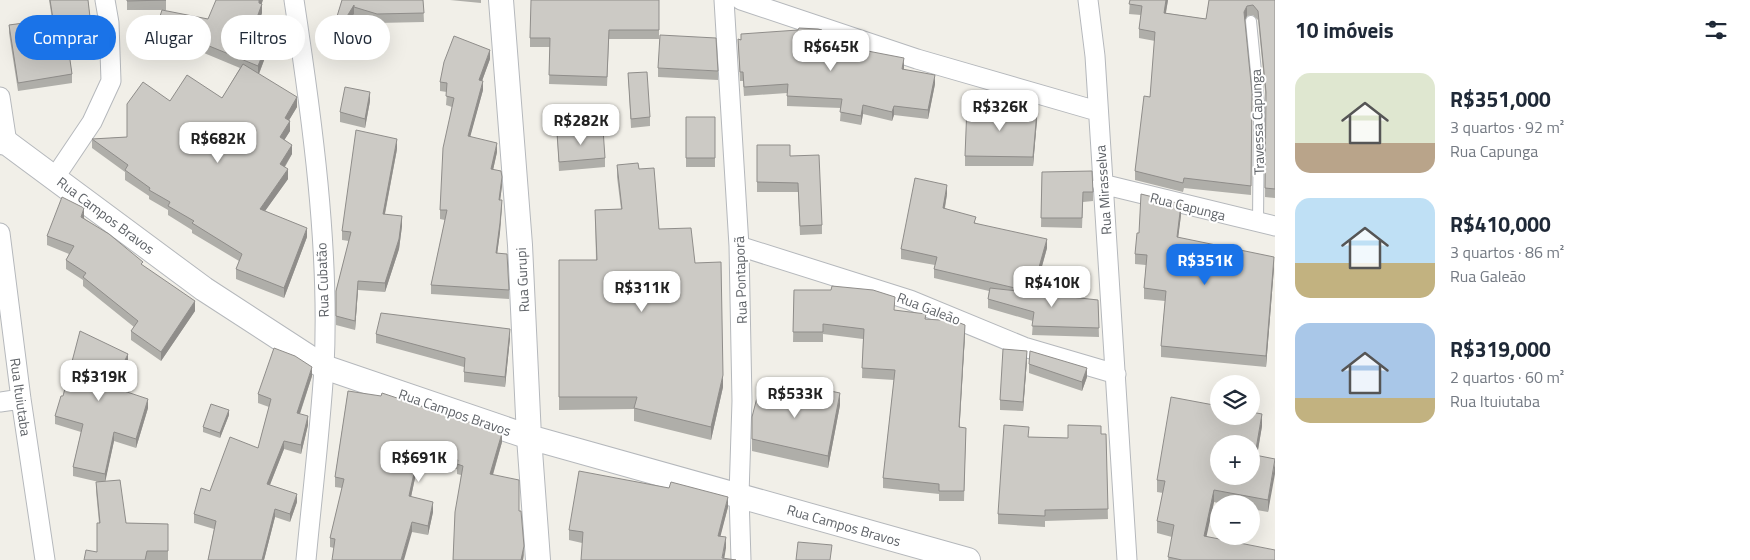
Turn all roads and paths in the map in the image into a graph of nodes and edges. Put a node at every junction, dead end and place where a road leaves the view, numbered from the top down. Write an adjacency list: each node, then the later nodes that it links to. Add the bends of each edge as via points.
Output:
1 (105, 0): 11 (street, via 111,82 92,122)
2 (294, 0): 16 (street, Rua Cubatão, via 320,217)
3 (501, 0): 20 (street, Rua Gurupi, via 520,245)
4 (724, 0): 15 (street, Rua Pontaporã)
5 (741, 0): 9 (street, via 917,58)
6 (1088, 0): 9 (street, Rua Mirasselva)
7 (1251, 21): 13 (lane, Travessa Capunga)
8 (0, 97): 10 (street)
9 (1097, 111): 12 (street, Rua Mirasselva)
10 (3, 143): 11 (street, Rua Campos Bravos)
11 (55, 177): 16 (street, Rua Campos Bravos, via 204,289)
12 (1102, 184): 13 (street, Rua Capunga); 17 (street, Rua Mirasselva)
13 (1267, 224)
14 (0, 233): 18 (street, Rua Ituiutaba)
15 (739, 246): 17 (street, Rua Galeão, via 910,300 1024,347); 21 (street, Rua Pontaporã, via 742,401)
16 (324, 368): 20 (street, Rua Campos Bravos); 23 (street, Rua Cubatão)
17 (1116, 374): 27 (street, Rua Mirasselva)
18 (21, 399): 19 (street); 22 (street, Rua Ituiutaba)
19 (0, 402)
20 (529, 437): 21 (street, Rua Campos Bravos); 24 (street, Rua Gurupi)
21 (738, 495): 25 (street, Rua Pontaporã); 26 (street, Rua Campos Bravos)
22 (46, 560)
23 (306, 560)
24 (538, 560)
25 (741, 560)
26 (968, 560)
27 (1127, 560)

